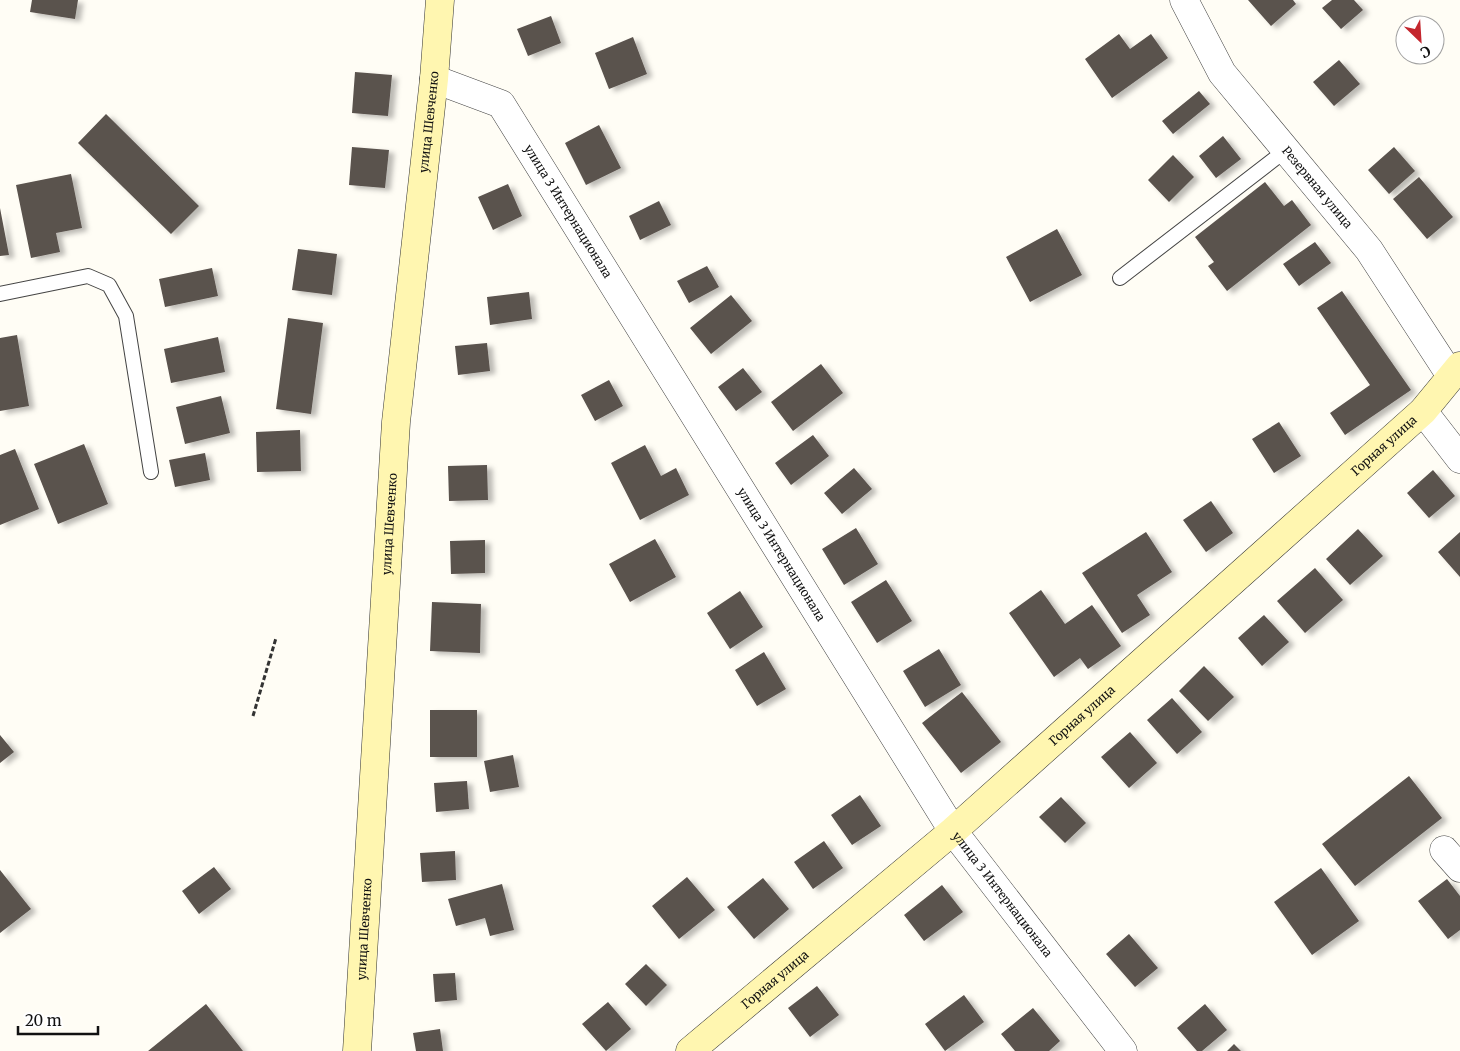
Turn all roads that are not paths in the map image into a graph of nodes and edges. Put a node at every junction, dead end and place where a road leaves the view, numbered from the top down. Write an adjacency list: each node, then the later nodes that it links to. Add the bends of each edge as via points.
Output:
1 (440, 0): 3 (main road, улица Шевченко)
2 (1184, 0): 4 (street, Резервная улица, via 1222,72)
3 (434, 79): 11 (street, улица 3 Интернационала, via 501,104); 12 (main road, улица Шевченко, via 396,422)
4 (1286, 150): 5 (lane); 7 (street, Резервная улица, via 1369,250)
5 (1120, 278)
6 (0, 294): 10 (lane, via 88,276 109,285 126,316)
7 (1455, 371): 8 (main road, Горная улица)
8 (1423, 411): 9 (street); 11 (main road, Горная улица)
9 (1460, 459)
10 (151, 472)
11 (953, 831): 13 (main road, Горная улица); 14 (street, улица 3 Интернационала)
12 (357, 1051)
13 (690, 1051)
14 (1123, 1051)

